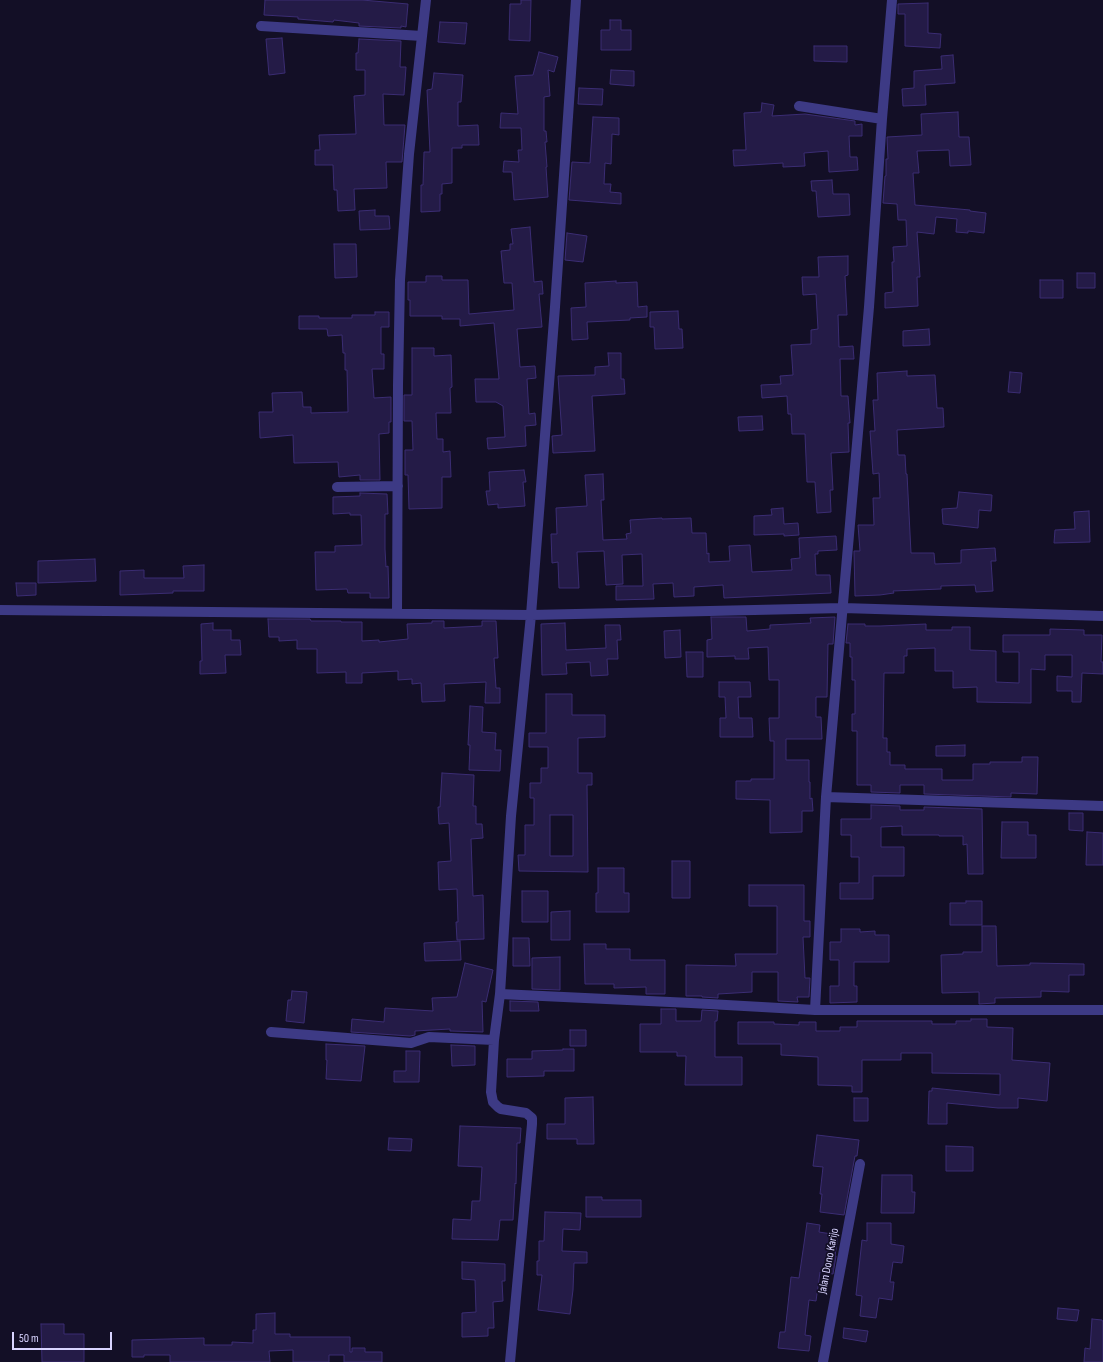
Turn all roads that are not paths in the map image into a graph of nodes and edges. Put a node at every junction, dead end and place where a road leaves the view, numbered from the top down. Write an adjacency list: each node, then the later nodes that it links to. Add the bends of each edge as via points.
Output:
1 (426, 0): 5 (street)
2 (576, 0): 13 (street)
3 (892, 0): 7 (street)
4 (261, 26): 5 (street)
5 (422, 36): 8 (street, via 409,154 400,280)
6 (799, 106): 7 (street)
7 (882, 118): 10 (street)
8 (398, 486): 9 (street); 12 (street)
9 (337, 487)
10 (843, 608): 13 (street); 14 (street); 15 (street)
11 (0, 610): 12 (street)
12 (397, 614): 13 (street)
13 (531, 615): 17 (street, via 511,816)
14 (1103, 616)
15 (826, 797): 16 (street); 18 (street)
16 (1103, 806)
17 (500, 994): 18 (street); 21 (street)
18 (815, 1010): 19 (street)
19 (1103, 1010)
20 (271, 1032): 21 (street, via 411,1043 429,1037)
21 (494, 1040): 23 (street, via 491,1092 493,1102 501,1109 526,1113 532,1118)
22 (860, 1164): 24 (street, Jalan Dono Karijo)
23 (510, 1362)
24 (823, 1362)

